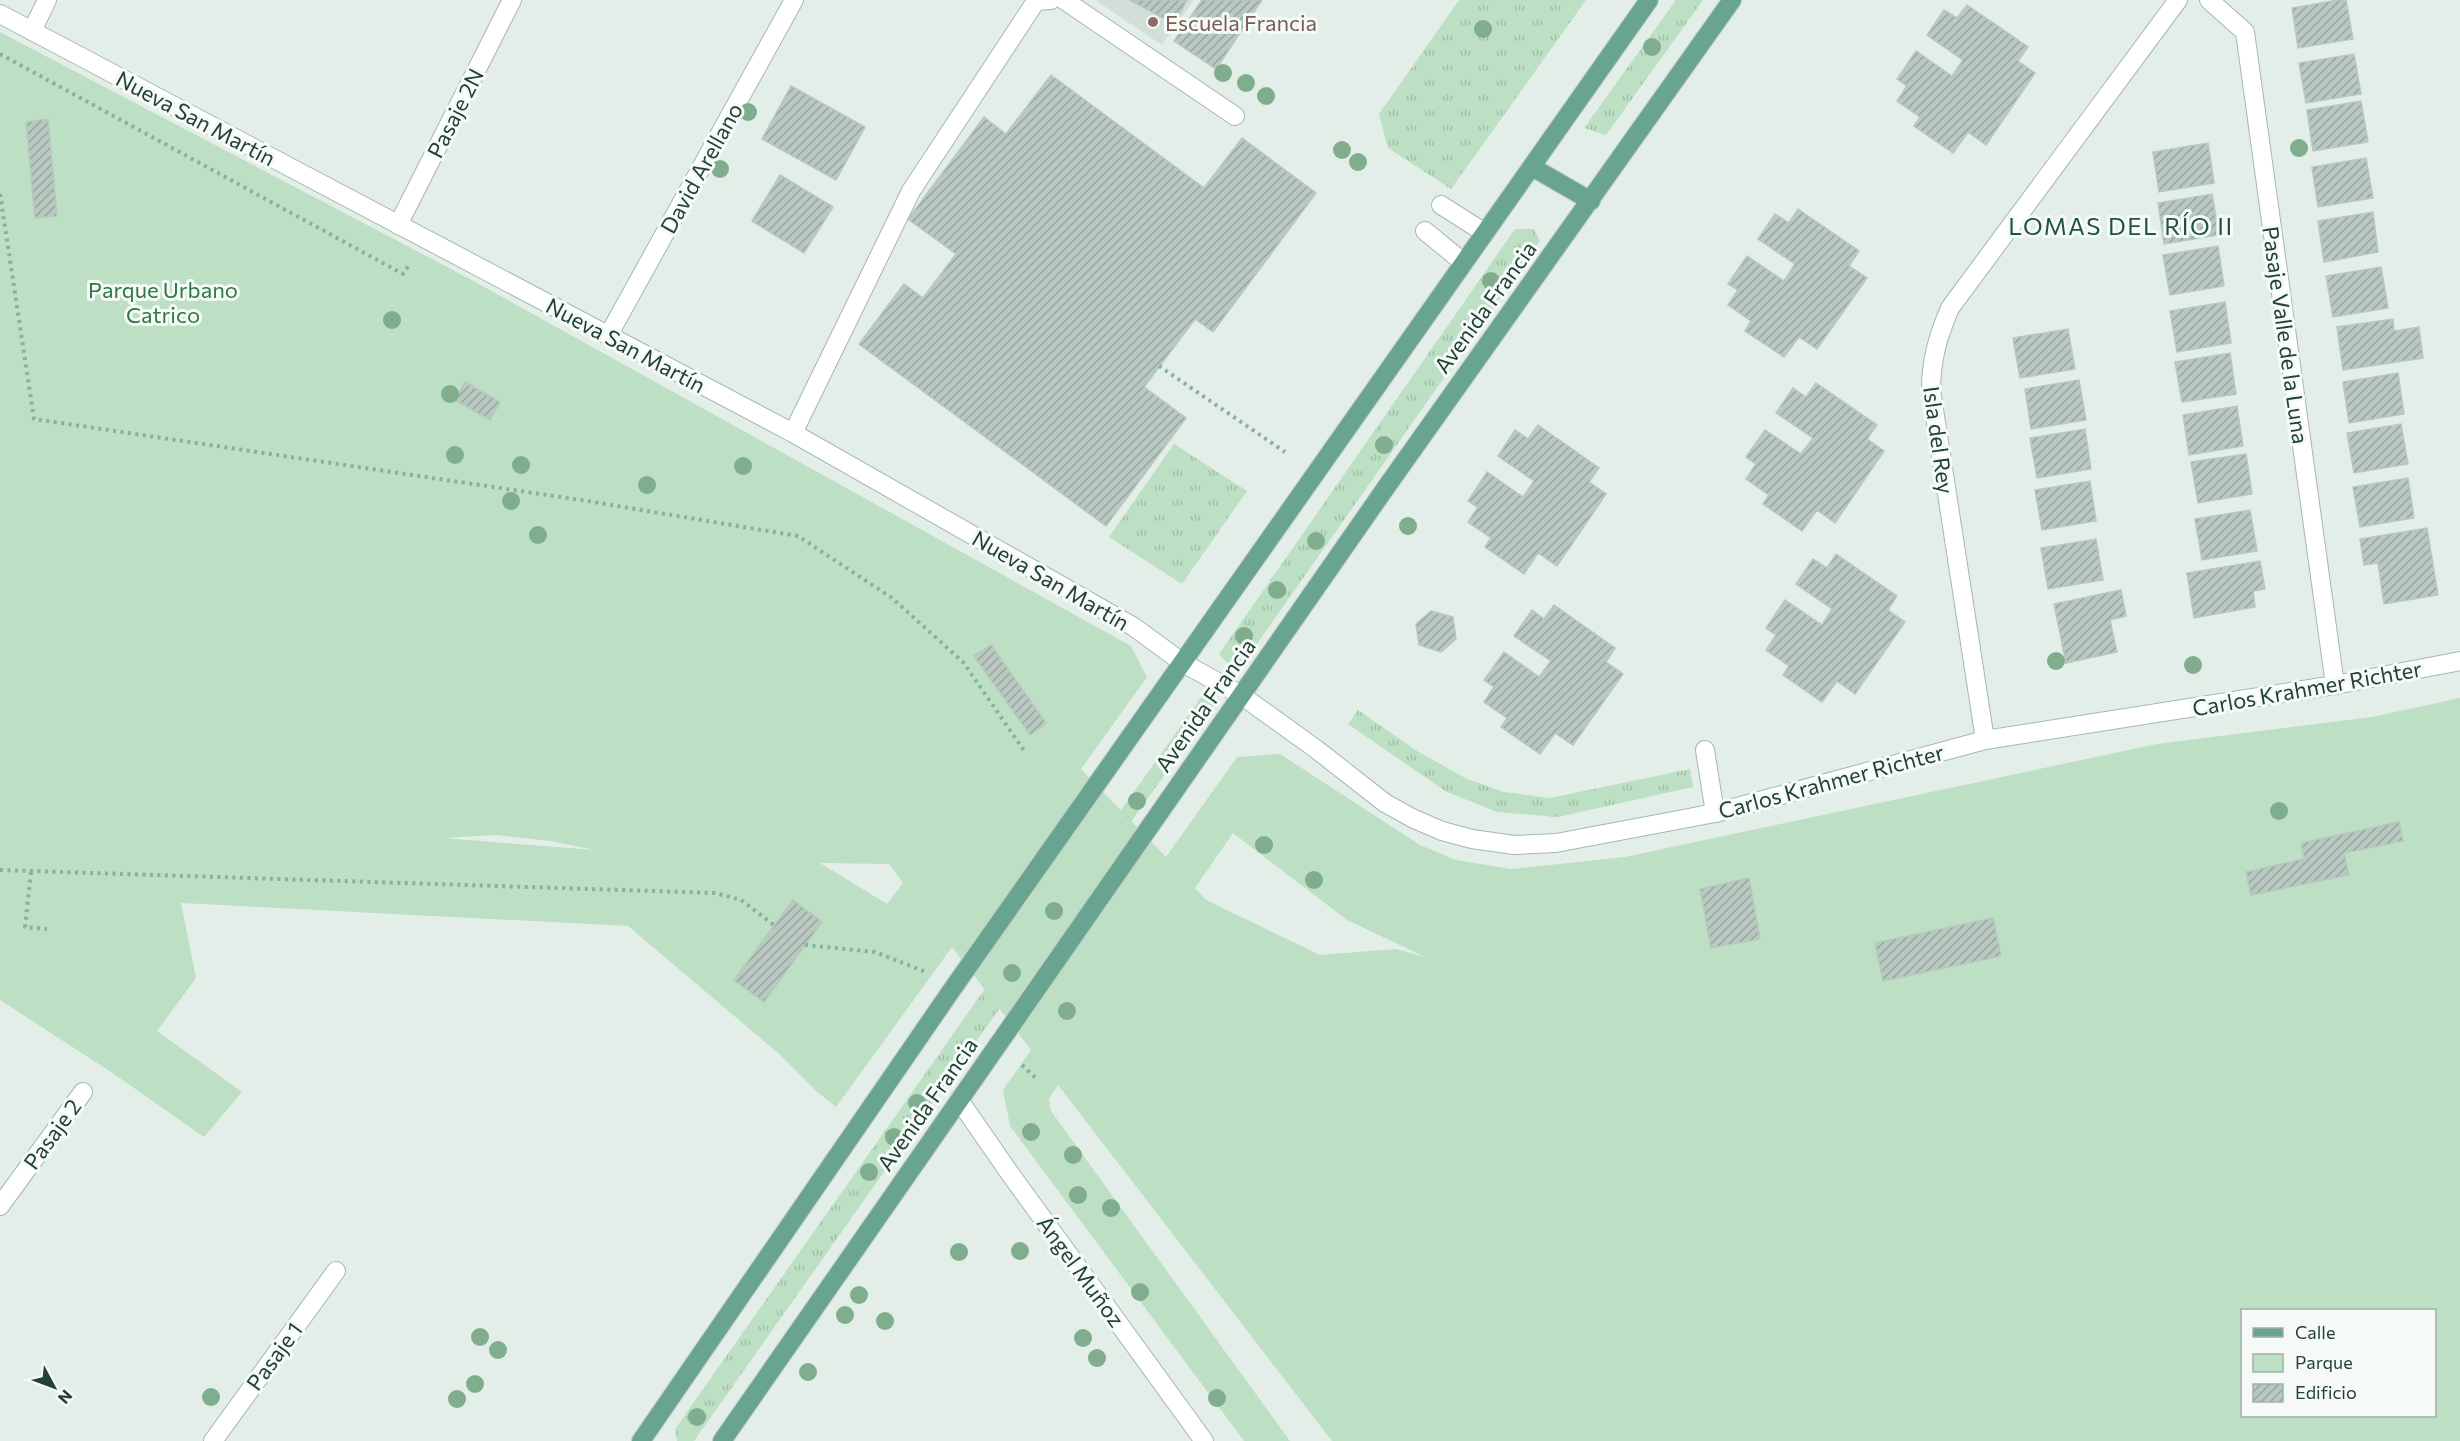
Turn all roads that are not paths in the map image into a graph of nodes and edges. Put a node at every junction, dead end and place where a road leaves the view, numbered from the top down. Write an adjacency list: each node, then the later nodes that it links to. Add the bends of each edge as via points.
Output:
1 (47, 0): 11 (street)
2 (512, 0): 16 (street, Pasaje 2N)
3 (794, 0): 20 (street, David Arellano)
4 (1051, 0): 21 (street, via 1036,1 911,191)
5 (1064, 0): 12 (street)
6 (1649, 0): 13 (main road, Avenida Francia)
7 (1732, 0): 14 (main road, Avenida Francia)
8 (2178, 0): 26 (street, Isla del Rey, via 1950,308 1937,337 1931,367 1933,413)
9 (2209, 0): 24 (street, Pasaje Valle de la Luna, via 2245,32)
10 (0, 14): 11 (street, Nueva San Martín)
11 (32, 31): 16 (street, Nueva San Martín)
12 (1235, 116)
13 (1532, 167): 14 (main road); 18 (main road, Avenida Francia)
14 (1591, 201): 25 (main road, Avenida Francia)
15 (1442, 205): 18 (street)
16 (398, 225): 20 (street, Nueva San Martín)
17 (1425, 231): 19 (street)
18 (1485, 234): 19 (main road, Avenida Francia)
19 (1464, 263): 23 (main road, Avenida Francia)
20 (608, 336): 21 (street, Nueva San Martín)
21 (793, 433): 23 (street, Nueva San Martín, via 1134,627)
22 (2460, 661): 24 (street, Carlos Krahmer Richter)
23 (1183, 663): 25 (street, Nueva San Martín); 34 (main road, Avenida Francia)
24 (2335, 685): 26 (street, Carlos Krahmer Richter)
25 (1241, 695): 28 (street, Carlos Krahmer Richter, via 1384,803 1442,831 1472,839 1514,845 1556,843); 30 (main road, Avenida Francia)
26 (1985, 740): 28 (street, Carlos Krahmer Richter)
27 (1705, 750): 28 (street)
28 (1715, 813)
29 (82, 1092): 31 (street, Pasaje 2)
30 (959, 1100): 35 (main road, Avenida Francia); 36 (street, Ángel Muñoz)
31 (0, 1206)
32 (336, 1271): 33 (street, Pasaje 1)
33 (213, 1441)
34 (641, 1441)
35 (722, 1441)
36 (1203, 1441)

